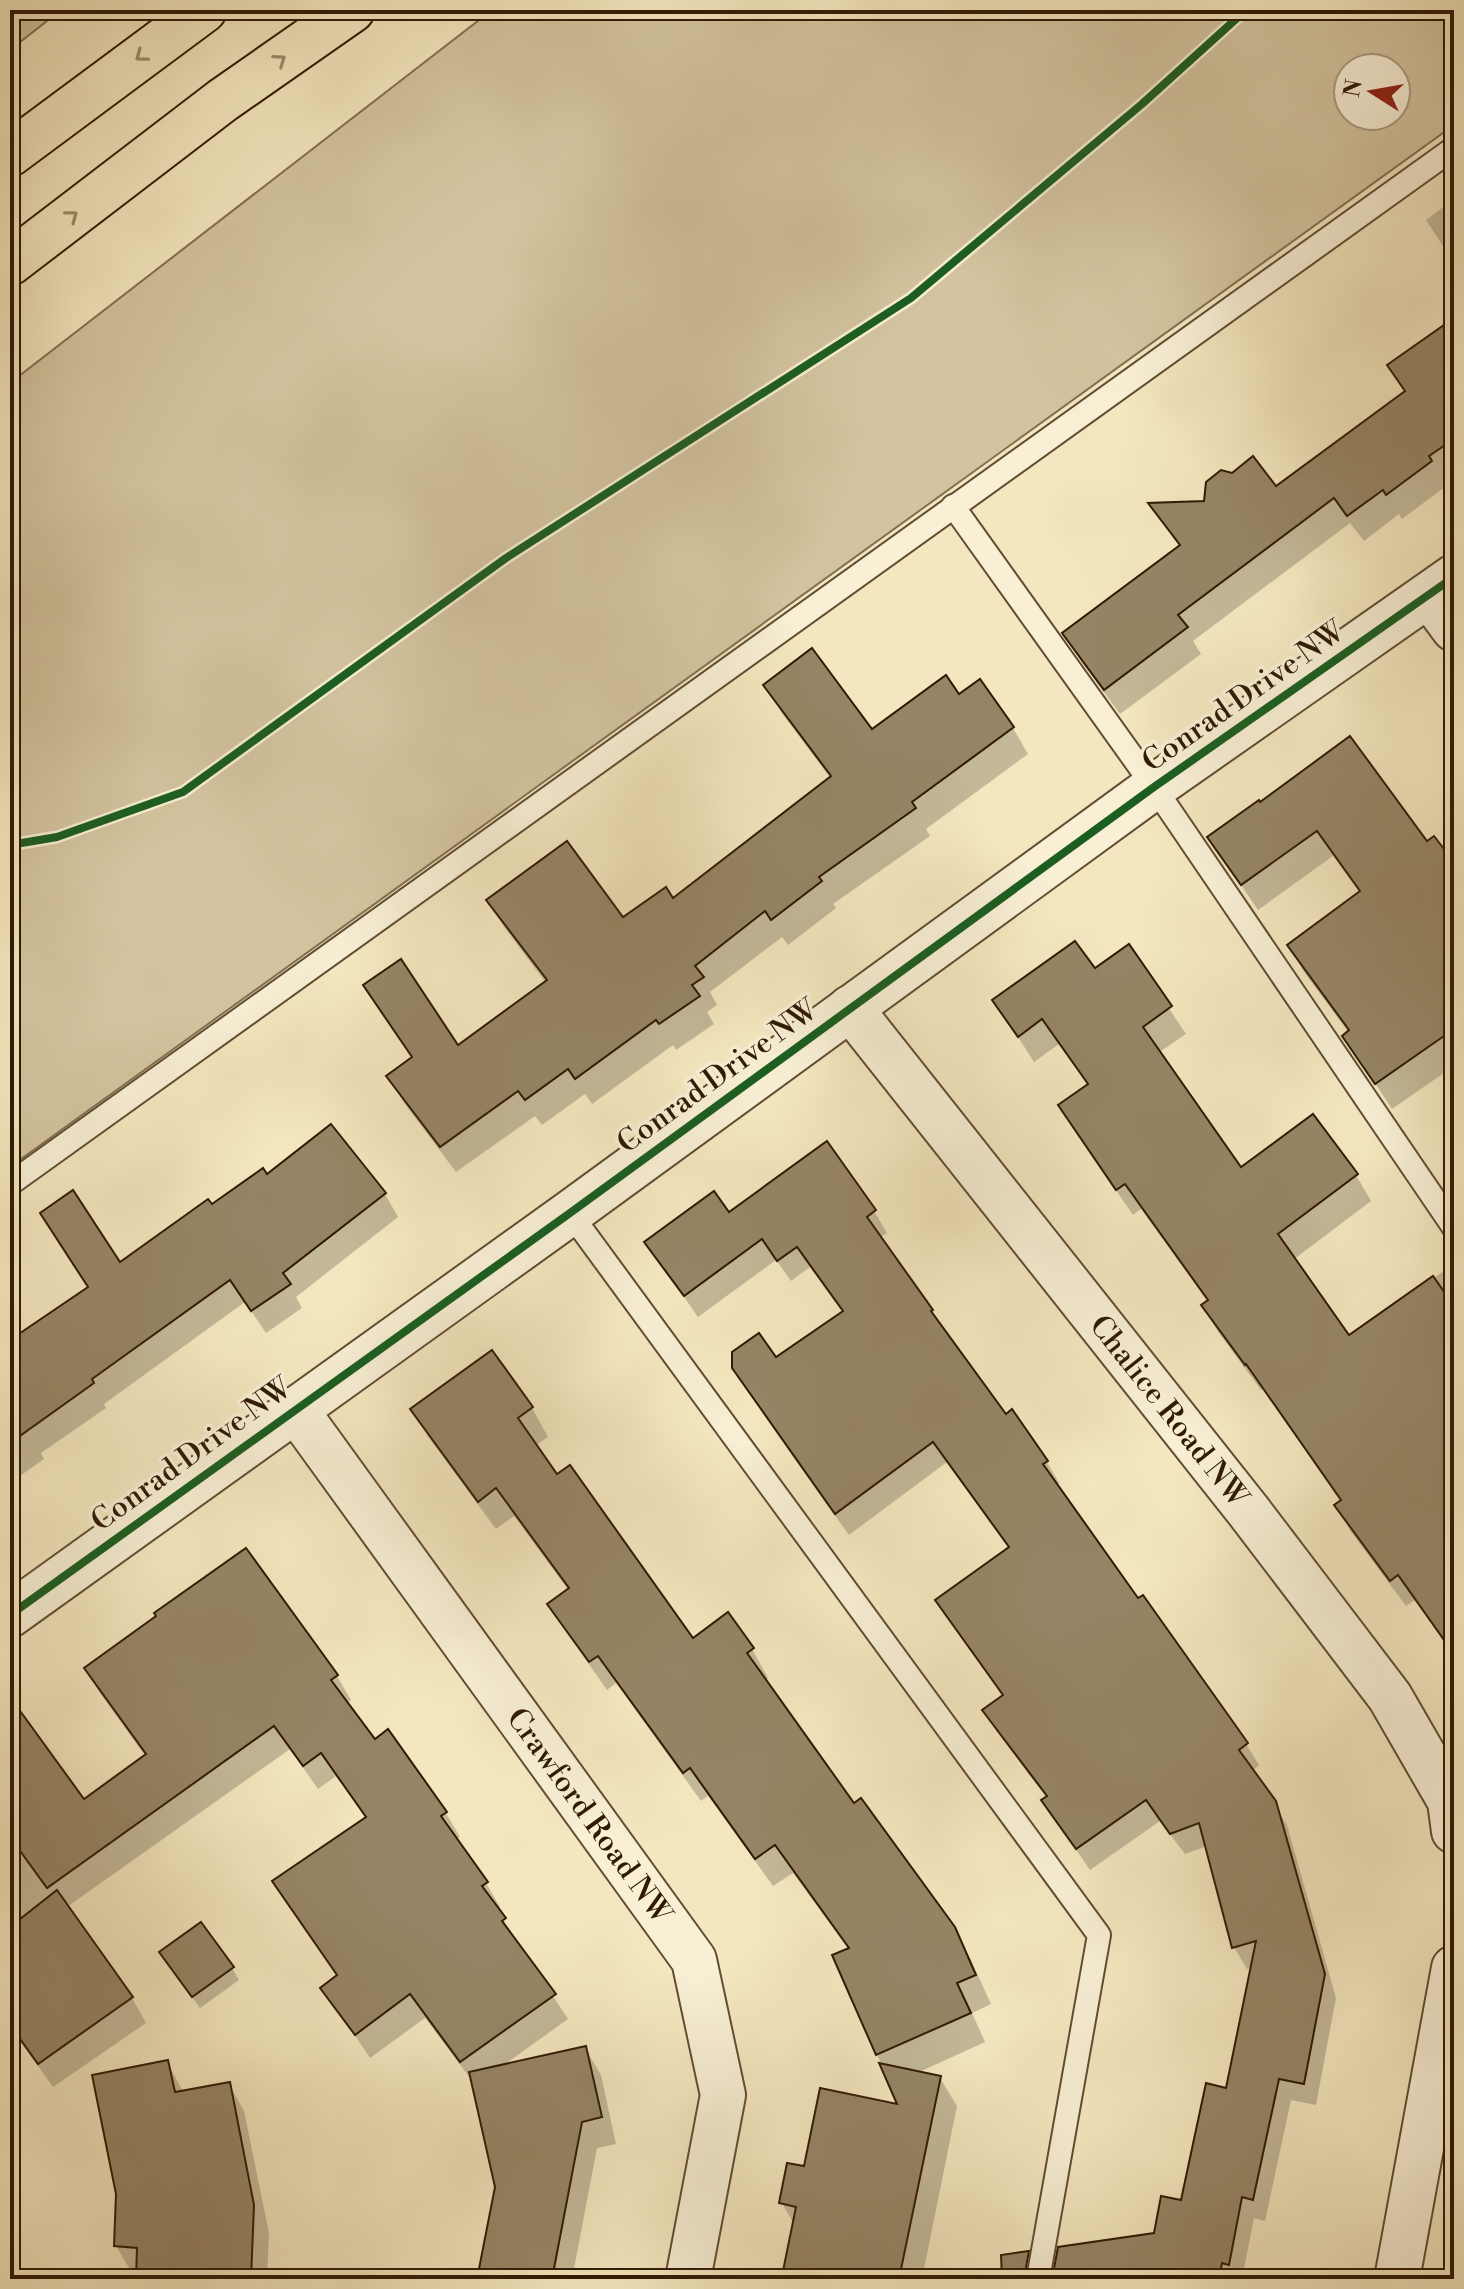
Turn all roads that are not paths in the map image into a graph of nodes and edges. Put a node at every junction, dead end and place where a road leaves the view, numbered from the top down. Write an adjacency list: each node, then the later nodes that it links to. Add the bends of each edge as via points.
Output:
1 (204, 10): 4 (main road, one-way to 4)
2 (352, 10): 5 (main road, one-way to 2, via 223,100)
3 (1454, 148): 6 (lane)
4 (10, 154)
5 (10, 263)
6 (953, 506): 9 (lane); 11 (lane)
7 (1442, 586): 8 (street); 9 (street, Conrad Drive NW)
8 (1454, 629)
9 (1154, 787): 10 (street, Conrad Drive NW); 13 (lane)
10 (850, 1008): 12 (street, Conrad Drive NW); 16 (street, Chalice Road NW, via 1390,1697 1450,1801)
11 (10, 1184)
12 (570, 1213): 14 (street, Conrad Drive NW); 19 (lane, via 1099,1935)
13 (1454, 1228)
14 (295, 1409): 15 (street, Conrad Drive NW); 18 (street, Crawford Road NW, via 694,1960 723,2095)
15 (10, 1615)
16 (1454, 1831)
17 (1454, 1968): 20 (street)
18 (688, 2279)
19 (1038, 2279)
20 (1397, 2279)

